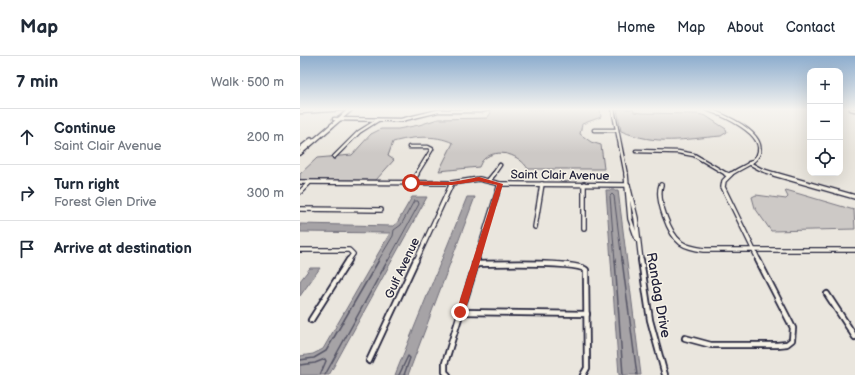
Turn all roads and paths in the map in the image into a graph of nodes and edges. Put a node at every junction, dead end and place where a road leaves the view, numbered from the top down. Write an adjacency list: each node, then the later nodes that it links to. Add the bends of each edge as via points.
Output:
1 (330, 124): 8 (street)
2 (331, 124): 9 (street)
3 (372, 124): 14 (street, via 359,132)
4 (616, 124): 7 (street, Randag Drive)
5 (739, 124): 15 (street, via 758,142 759,152)
6 (594, 130): 7 (street)
7 (617, 130): 26 (street, Randag Drive)
8 (311, 140): 9 (street); 11 (street)
9 (316, 140): 13 (street)
10 (409, 147): 21 (street, via 432,149)
11 (300, 149)
12 (636, 152): 17 (street, via 678,152 694,155)
13 (300, 153)
14 (334, 157)
15 (749, 164): 17 (street); 29 (street)
16 (500, 165): 18 (street)
17 (729, 175): 36 (street, via 723,182 724,192)
18 (489, 180): 22 (street, Saint Clair Avenue, via 471,179); 23 (street, Saint Clair Avenue)
19 (300, 182): 20 (street, Saint Clair Avenue)
20 (310, 182): 21 (street, Saint Clair Avenue); 28 (street)
21 (411, 183): 22 (street, Saint Clair Avenue)
22 (452, 183): 45 (street, Gulf Avenue)
23 (500, 184): 24 (street, Saint Clair Avenue); 38 (street)
24 (542, 184): 25 (street, Saint Clair Avenue); 32 (street)
25 (584, 184): 26 (street, Saint Clair Avenue); 33 (street)
26 (628, 185): 34 (street, Randag Drive, via 636,218); 34 (street, Randag Drive, via 628,213)
27 (661, 186): 36 (street, via 660,196 669,229 678,241 698,250)
28 (300, 192)
29 (855, 197)
30 (300, 209): 31 (street)
31 (381, 210)
32 (535, 227)
33 (584, 228)
34 (638, 242): 48 (street, Randag Drive, via 651,326)
35 (300, 250): 42 (street, via 352,252 352,257)
36 (754, 250): 37 (street); 44 (street, via 792,328 792,340 787,344 777,345 711,345)
37 (855, 250)
38 (475, 264): 40 (street); 41 (street, via 584,267)
39 (827, 294): 43 (street)
40 (460, 312): 41 (street); 46 (street, via 445,363)
41 (587, 314): 47 (street)
42 (311, 320)
43 (855, 337)
44 (685, 338)
45 (369, 361)
46 (446, 374)
47 (584, 374)
48 (665, 375)

